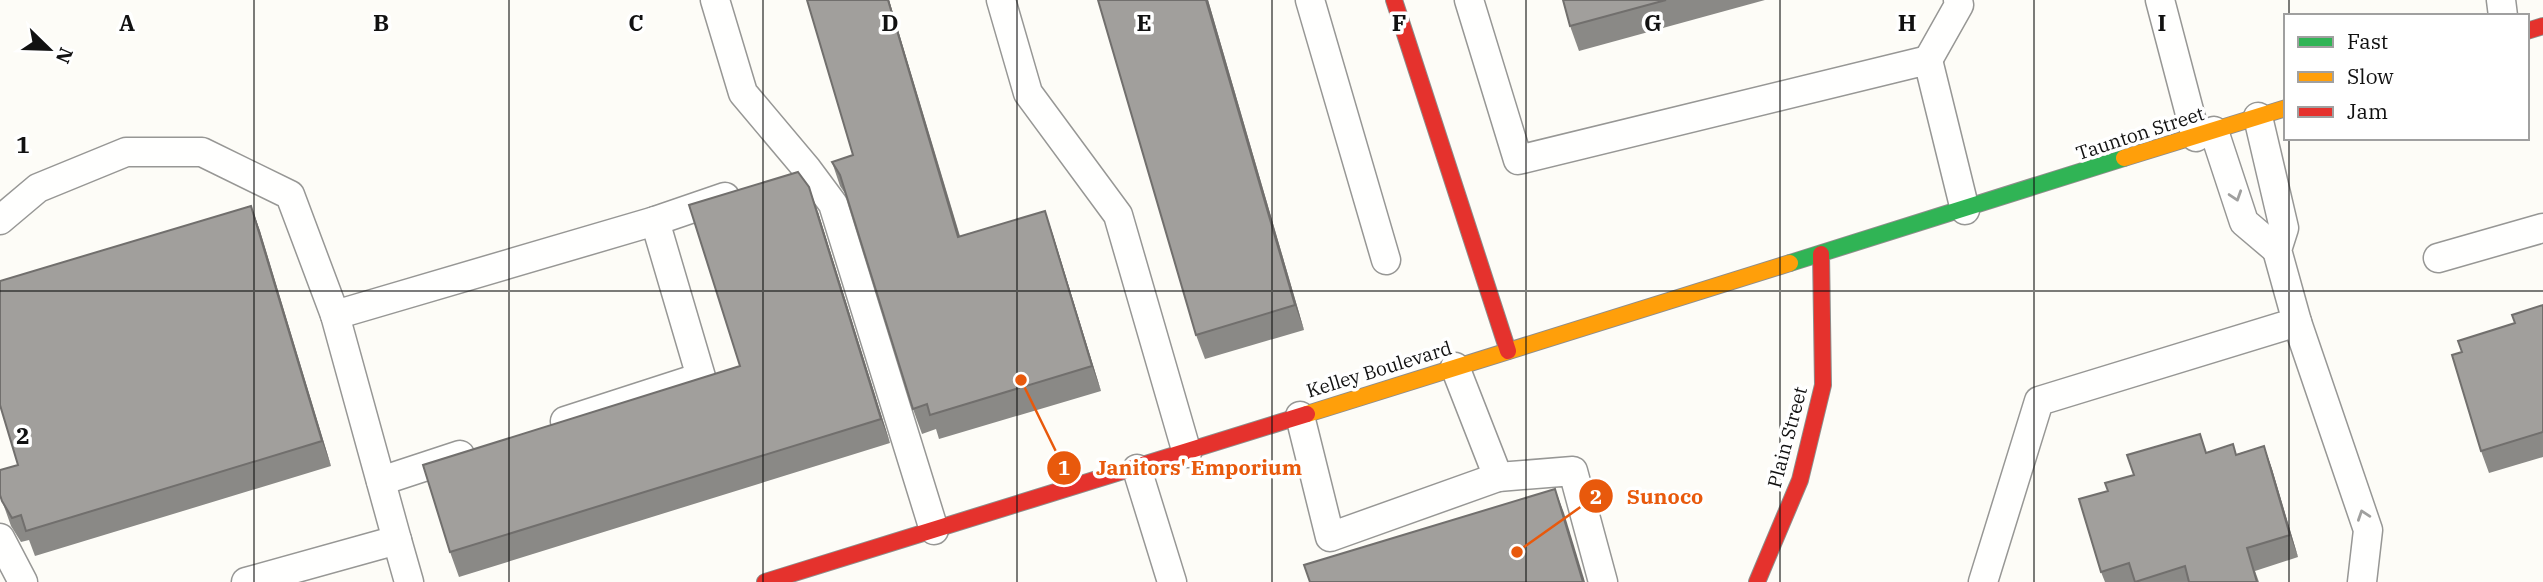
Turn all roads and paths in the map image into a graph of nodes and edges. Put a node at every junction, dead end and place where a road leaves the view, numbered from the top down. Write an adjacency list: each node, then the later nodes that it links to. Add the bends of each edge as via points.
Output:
1 (715, 0): 33 (lane, via 743,93 794,173 833,204)
2 (1000, 0): 29 (lane, via 1028,93 1118,215)
3 (1394, 0): 24 (main road)
4 (1469, 0): 8 (lane, via 1518,160)
5 (1958, 0): 8 (lane)
6 (2160, 0): 11 (lane)
7 (1320, 2): 21 (lane)
8 (1928, 60): 14 (lane)
9 (2284, 109): 10 (main road, Taunton Street)
10 (2258, 117): 11 (main road, Taunton Street); 18 (lane, via 2284,228)
11 (2205, 134): 13 (main road, Taunton Street); 18 (lane, one-way to 18, via 2244,222)
12 (743, 190): 16 (lane)
13 (2006, 197): 14 (main road, Kelley Boulevard)
14 (1965, 210): 19 (main road, Kelley Boulevard)
15 (0, 220): 22 (lane, via 38,188 126,152 202,152 290,195)
16 (655, 221): 22 (lane); 27 (lane, via 701,377)
17 (2543, 228): 20 (lane)
18 (2277, 250): 23 (lane)
19 (1821, 254): 24 (main road, Kelley Boulevard); 42 (main road, Plain Street, via 1823,385 1800,480)
20 (2438, 258)
21 (1387, 260)
22 (335, 315): 32 (lane)
23 (2297, 322): 43 (lane, via 2039,401); 44 (lane, one-way to 23, via 2368,530)
24 (1508, 351): 25 (main road, Kelley Boulevard)
25 (1455, 368): 26 (main road, Kelley Boulevard); 31 (lane)
26 (1300, 416): 29 (main road, Kelley Boulevard); 31 (lane, via 1330,537)
27 (534, 431)
28 (483, 447): 32 (lane)
29 (1187, 453): 30 (main road, Kelley Boulevard)
30 (1137, 469): 33 (main road, Kelley Boulevard); 40 (lane)
31 (1498, 477): 41 (lane, via 1573,471)
32 (381, 481): 35 (lane)
33 (934, 530): 39 (main road, Kelley Boulevard)
34 (0, 538): 36 (lane)
35 (397, 540): 37 (lane); 38 (lane)
36 (23, 582)
37 (246, 582)
38 (409, 582)
39 (765, 582)
40 (1172, 582)
41 (1603, 582)
42 (1757, 582)
43 (1983, 582)
44 (2362, 582)

